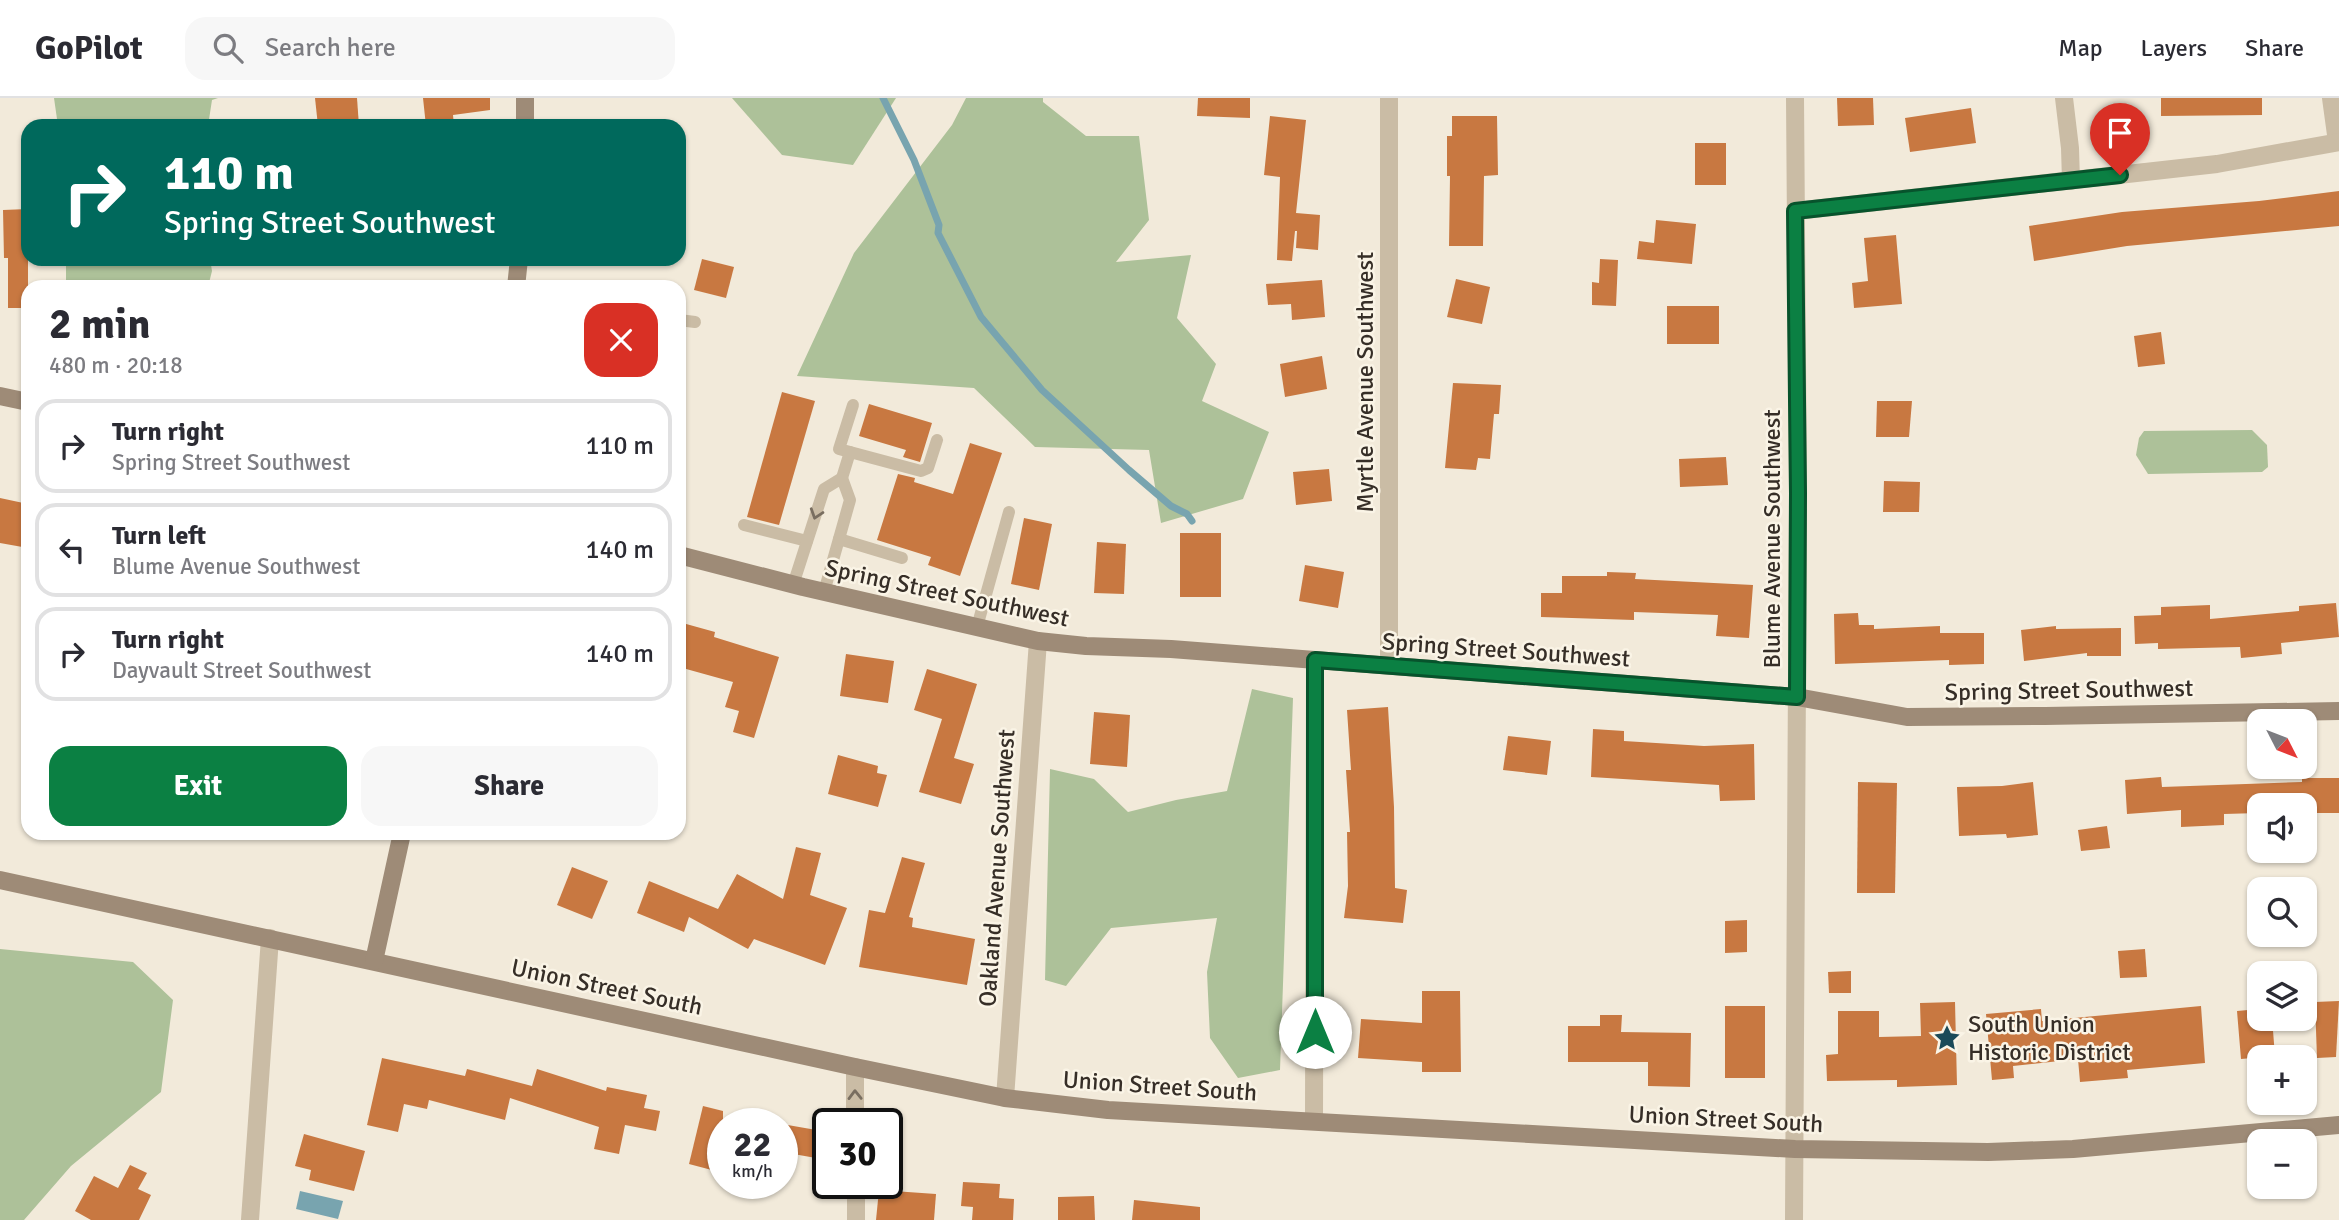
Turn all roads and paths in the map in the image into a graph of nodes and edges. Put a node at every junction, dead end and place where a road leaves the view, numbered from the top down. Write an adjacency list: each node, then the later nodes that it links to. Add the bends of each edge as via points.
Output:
1 (525, 98): 6 (main road)
2 (1389, 98): 29 (street, Myrtle Avenue Southwest)
3 (1795, 98): 9 (street, Blume Avenue Southwest)
4 (2064, 98): 8 (street)
5 (2331, 98): 7 (street)
6 (524, 119)
7 (2338, 142): 8 (street, via 2217,164)
8 (2071, 181): 9 (street)
9 (1795, 211): 30 (street, Blume Avenue Southwest)
10 (686, 321): 11 (lane)
11 (695, 322)
12 (0, 396): 13 (main road)
13 (21, 400)
14 (853, 405): 16 (lane, via 839,449)
15 (937, 440): 16 (lane, via 928,468 921,471)
16 (850, 453): 17 (lane)
17 (842, 478): 20 (lane, via 850,500); 21 (lane, one-way to 21, via 824,489)
18 (1009, 512): 26 (lane)
19 (744, 525): 21 (lane)
20 (839, 539): 23 (lane); 25 (lane)
21 (807, 541): 24 (lane)
22 (686, 557): 24 (main road, Spring Street Southwest)
23 (902, 558)
24 (793, 585): 25 (main road, Spring Street Southwest)
25 (824, 592): 26 (main road, Spring Street Southwest)
26 (977, 627): 27 (main road, Spring Street Southwest)
27 (1038, 641): 28 (main road, Spring Street Southwest); 37 (street, Oakland Avenue Southwest)
28 (1315, 660): 29 (main road, Spring Street Southwest); 39 (street)
29 (1389, 666): 30 (main road, Spring Street Southwest)
30 (1797, 697): 31 (main road, Spring Street Southwest, via 1907,716); 41 (street, Blume Avenue Southwest)
31 (2339, 710)
32 (400, 840): 35 (main road)
33 (0, 880): 34 (main road, Union Street South)
34 (270, 938): 35 (main road, Union Street South); 43 (street)
35 (373, 961): 36 (main road, Union Street South)
36 (855, 1067): 37 (main road, Union Street South); 38 (street, one-way to 36)
37 (1005, 1098): 39 (main road, Union Street South, via 1108,1110)
38 (855, 1108)
39 (1314, 1121): 41 (main road, Union Street South)
40 (2339, 1125): 41 (main road, Union Street South, via 2061,1149)
41 (1795, 1149): 45 (street, Blume Avenue Southwest)
42 (856, 1199): 44 (street)
43 (250, 1220)
44 (856, 1220)
45 (1794, 1220)

